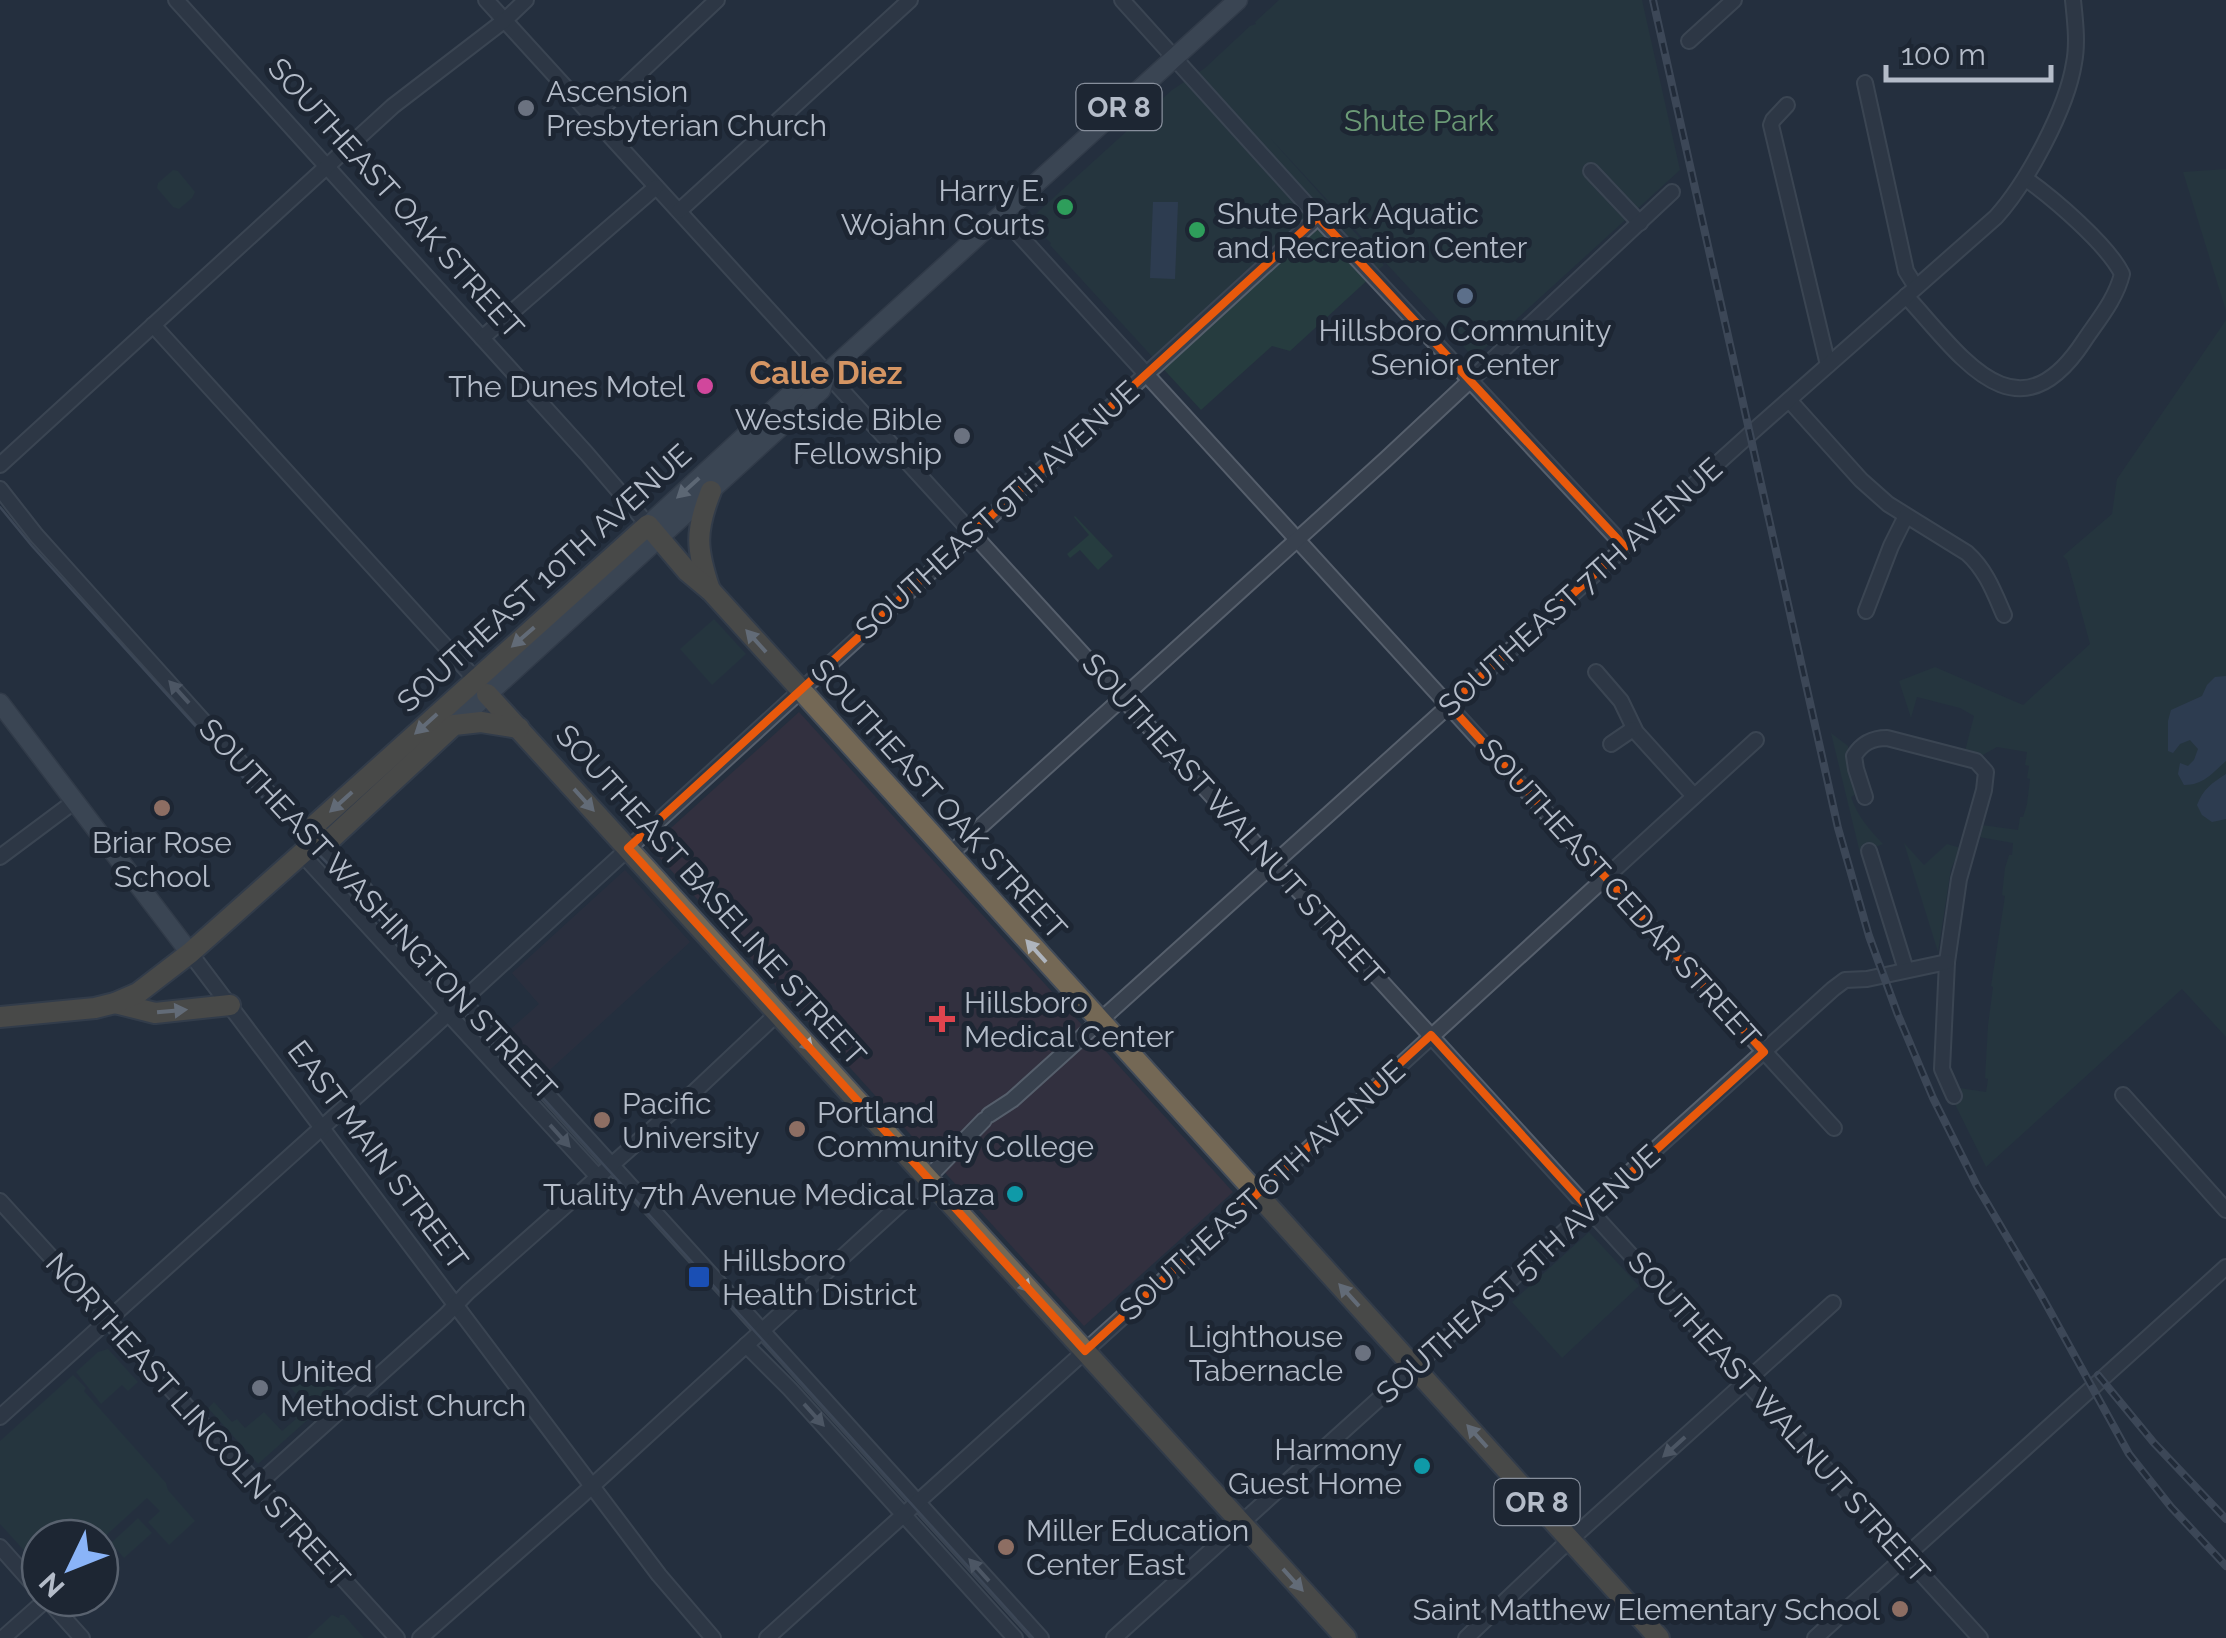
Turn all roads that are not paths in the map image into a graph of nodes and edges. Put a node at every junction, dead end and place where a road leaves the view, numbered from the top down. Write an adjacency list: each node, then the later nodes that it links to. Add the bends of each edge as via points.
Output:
1 (176, 0): 16 (street, SOUTHEAST OAK STREET)
2 (486, 0): 10 (street, SOUTHEAST WALNUT STREET)
3 (526, 0): 10 (street)
4 (718, 0): 15 (street)
5 (910, 0): 21 (street)
6 (1122, 0): 12 (street)
7 (1238, 0): 12 (main road, SOUTHEAST 10TH AVENUE / OR 8)
8 (1734, 0): 11 (street)
9 (2073, 0): 18 (street, SOUTHEAST 7TH AVENUE, via 2071,76)
10 (504, 20): 15 (street, SOUTHEAST WALNUT STREET); 16 (street)
11 (1689, 41)
12 (1174, 58): 22 (main road, SOUTHEAST 10TH AVENUE / OR 8); 23 (street)
13 (1865, 83): 25 (street)
14 (1787, 105): 28 (street, via 1772,125)
15 (592, 117): 19 (street, SOUTHEAST WALNUT STREET)
16 (328, 167): 26 (street); 27 (street, SOUTHEAST OAK STREET)
17 (1592, 171): 24 (street)
18 (2026, 179): 25 (street, SOUTHEAST 7TH AVENUE, via 1996,216); 25 (street, via 2094,239 2122,274 2062,371 2025,388 1990,382)
19 (656, 187): 21 (street, SOUTHEAST WALNUT STREET); 27 (street)
20 (1672, 192): 24 (street)
21 (679, 212): 29 (street, SOUTHEAST WALNUT STREET)
22 (1001, 215): 29 (main road, SOUTHEAST 10TH AVENUE / OR 8); 30 (street, SOUTHEAST CEDAR STREET)
23 (1318, 217): 30 (street, SOUTHEAST 9TH AVENUE); 31 (street)
24 (1640, 223): 31 (street)
25 (1911, 292): 28 (street, SOUTHEAST 7TH AVENUE)
26 (153, 325): 33 (street); 45 (street, SOUTHEAST BASELINE STREET)
27 (482, 338): 37 (street, SOUTHEAST OAK STREET)
28 (1828, 365): 32 (street, SOUTHEAST 7TH AVENUE)
29 (827, 373): 35 (main road, SOUTHEAST 10TH AVENUE / OR 8, via 821,390); 37 (main road, SOUTHEAST 10TH AVENUE / OR 8, one-way to 37, via 810,376); 38 (street, SOUTHEAST WALNUT STREET)
30 (1147, 374): 38 (street, SOUTHEAST 9TH AVENUE); 39 (street, SOUTHEAST CEDAR STREET)
31 (1470, 381): 39 (street); 40 (street)
32 (1789, 400): 36 (street, via 1861,480); 40 (street, SOUTHEAST 7TH AVENUE)
33 (0, 465)
34 (0, 489): 58 (street, SOUTHEAST WASHINGTON STREET, one-way to 34)
35 (712, 491): 37 (main road, SOUTHEAST 10TH AVENUE / OR 8); 41 (highway, OR 8, via 698,534)
36 (1906, 516): 42 (street); 43 (street, via 1976,562)
37 (653, 532): 41 (highway, SOUTHEAST OAK STREET); 45 (highway, SOUTHEAST 10TH AVENUE / OR 8)
38 (973, 533): 46 (street, SOUTHEAST 9TH AVENUE); 47 (street, SOUTHEAST WALNUT STREET)
39 (1298, 538): 47 (street); 49 (street, SOUTHEAST CEDAR STREET)
40 (1626, 547): 49 (street, SOUTHEAST 7TH AVENUE)
41 (711, 592): 46 (highway, SOUTHEAST OAK STREET / OR 8, one-way to 41)
42 (1866, 611)
43 (2004, 615)
44 (1596, 672): 52 (street, via 1618,696)
45 (481, 686): 50 (main road, SOUTHEAST 10TH AVENUE); 51 (highway, SOUTHEAST BASELINE STREET); 58 (highway, SOUTHEAST 10TH AVENUE, one-way to 58, via 316,824)
46 (800, 690): 59 (street, SOUTHEAST 9TH AVENUE); 62 (highway, SOUTHEAST OAK STREET / OR 8)
47 (1122, 698): 62 (street); 63 (street, SOUTHEAST WALNUT STREET)
48 (0, 703): 57 (main road, EAST MAIN STREET)
49 (1449, 705): 63 (street, SOUTHEAST 7TH AVENUE); 64 (street, SOUTHEAST CEDAR STREET)
50 (454, 726): 51 (highway); 58 (highway, SOUTHEAST 10TH AVENUE, via 331,839)
51 (518, 728): 59 (highway, SOUTHEAST BASELINE STREET, one-way to 59)
52 (1633, 729): 54 (street); 55 (street)
53 (1756, 740): 55 (street, SOUTHEAST 6TH AVENUE)
54 (1611, 744)
55 (1694, 796): 64 (street, SOUTHEAST 6TH AVENUE)
56 (1865, 797): 66 (street, via 1854,756 1876,738 1976,761 1986,772)
57 (75, 801): 61 (street); 65 (main road, EAST MAIN STREET)
58 (310, 847): 65 (highway, SOUTHEAST 10TH AVENUE); 68 (street, SOUTHEAST WASHINGTON STREET, via 362,886); 71 (street, SOUTHEAST WASHINGTON STREET)
59 (628, 848): 68 (street, SOUTHEAST 9TH AVENUE); 72 (highway, SOUTHEAST BASELINE STREET)
60 (1868, 851): 67 (street)
61 (0, 856)
62 (948, 856): 74 (highway, SOUTHEAST OAK STREET / OR 8, one-way to 62)
63 (1274, 863): 74 (street, SOUTHEAST 7TH AVENUE); 75 (street, SOUTHEAST WALNUT STREET)
64 (1605, 876): 75 (street, SOUTHEAST 6TH AVENUE); 76 (street, SOUTHEAST CEDAR STREET)
65 (190, 953): 69 (highway, SOUTHEAST 10TH AVENUE); 70 (street, EAST MAIN STREET)
66 (1946, 962): 67 (street, SOUTHEAST 5TH AVENUE); 78 (street, via 1942,1069)
67 (1906, 970): 76 (street, SOUTHEAST 5TH AVENUE, via 1846,980)
68 (462, 1000): 71 (street, SOUTHEAST 9TH AVENUE); 81 (street, SOUTHEAST WASHINGTON STREET)
69 (116, 1003): 70 (highway, one-way to 70, via 155,1013); 73 (highway)
70 (230, 1005): 79 (street, EAST MAIN STREET)
71 (448, 1012): 79 (street, SOUTHEAST 9TH AVENUE); 82 (street, SOUTHEAST WASHINGTON STREET, one-way to 82)
72 (778, 1013): 81 (street); 83 (highway, SOUTHEAST BASELINE STREET, one-way to 83)
73 (0, 1017)
74 (1098, 1020): 83 (street, SOUTHEAST 7TH AVENUE); 84 (highway, SOUTHEAST OAK STREET / OR 8)
75 (1431, 1035): 84 (street, SOUTHEAST 6TH AVENUE); 86 (street, SOUTHEAST WALNUT STREET)
76 (1764, 1052): 80 (street, SOUTHEAST CEDAR STREET); 86 (street, SOUTHEAST 5TH AVENUE)
77 (2123, 1095): 87 (street)
78 (1954, 1096)
79 (322, 1127): 89 (street, EAST MAIN STREET); 91 (street, SOUTHEAST 9TH AVENUE)
80 (1834, 1128)
81 (612, 1164): 82 (street); 92 (street, SOUTHEAST WASHINGTON STREET)
82 (598, 1177): 89 (street)
83 (927, 1178): 92 (street, SOUTHEAST 7TH AVENUE); 94 (highway, SOUTHEAST BASELINE STREET, one-way to 94)
84 (1258, 1196): 94 (street, SOUTHEAST 6TH AVENUE); 95 (highway, SOUTHEAST OAK STREET / OR 8, one-way to 84)
85 (0, 1202): 91 (street, NORTHEAST LINCOLN STREET)
86 (1590, 1210): 95 (street, SOUTHEAST 5TH AVENUE); 96 (street, SOUTHEAST WALNUT STREET)
87 (2226, 1210)
88 (2226, 1267): 105 (street)
89 (456, 1304): 98 (street); 99 (street, EAST MAIN STREET)
90 (1832, 1304): 96 (street)
91 (107, 1320): 97 (street, SOUTHEAST 9TH AVENUE); 98 (street, NORTHEAST LINCOLN STREET)
92 (763, 1330): 93 (street, SOUTHEAST 7TH AVENUE); 100 (street, SOUTHEAST WASHINGTON STREET)
93 (746, 1345): 99 (street, SOUTHEAST 7TH AVENUE); 101 (street, one-way to 101)
94 (1085, 1351): 100 (street, SOUTHEAST 6TH AVENUE); 102 (highway, SOUTHEAST BASELINE STREET)
95 (1414, 1367): 102 (street, SOUTHEAST 5TH AVENUE); 103 (highway, SOUTHEAST OAK STREET / OR 8, one-way to 95)
96 (1746, 1381): 103 (street, one-way to 103); 105 (street, SOUTHEAST WALNUT STREET)
97 (0, 1417)
98 (257, 1485): 111 (street, NORTHEAST LINCOLN STREET)
99 (592, 1486): 112 (street, SOUTHEAST 7TH AVENUE); 113 (street, EAST MAIN STREET)
100 (918, 1502): 101 (street, SOUTHEAST 6TH AVENUE); 116 (street, SOUTHEAST WASHINGTON STREET, one-way to 100)
101 (904, 1515): 114 (street, SOUTHEAST 6TH AVENUE); 115 (street)
102 (1241, 1522): 117 (street, SOUTHEAST 5TH AVENUE); 118 (highway, SOUTHEAST BASELINE STREET, one-way to 118)
103 (1571, 1540): 119 (street); 120 (highway, SOUTHEAST OAK STREET / OR 8)
104 (0, 1547): 106 (street)
105 (1906, 1556): 121 (street); 122 (street, SOUTHEAST WALNUT STREET)
106 (20, 1570)
107 (25, 1618): 109 (street)
108 (64, 1618): 110 (street)
109 (3, 1638)
110 (82, 1638)
111 (396, 1638)
112 (420, 1638)
113 (713, 1638)
114 (766, 1638)
115 (1015, 1638)
116 (1041, 1638)
117 (1114, 1638)
118 (1346, 1638)
119 (1466, 1638)
120 (1659, 1638)
121 (1816, 1638)
122 (1980, 1638)

